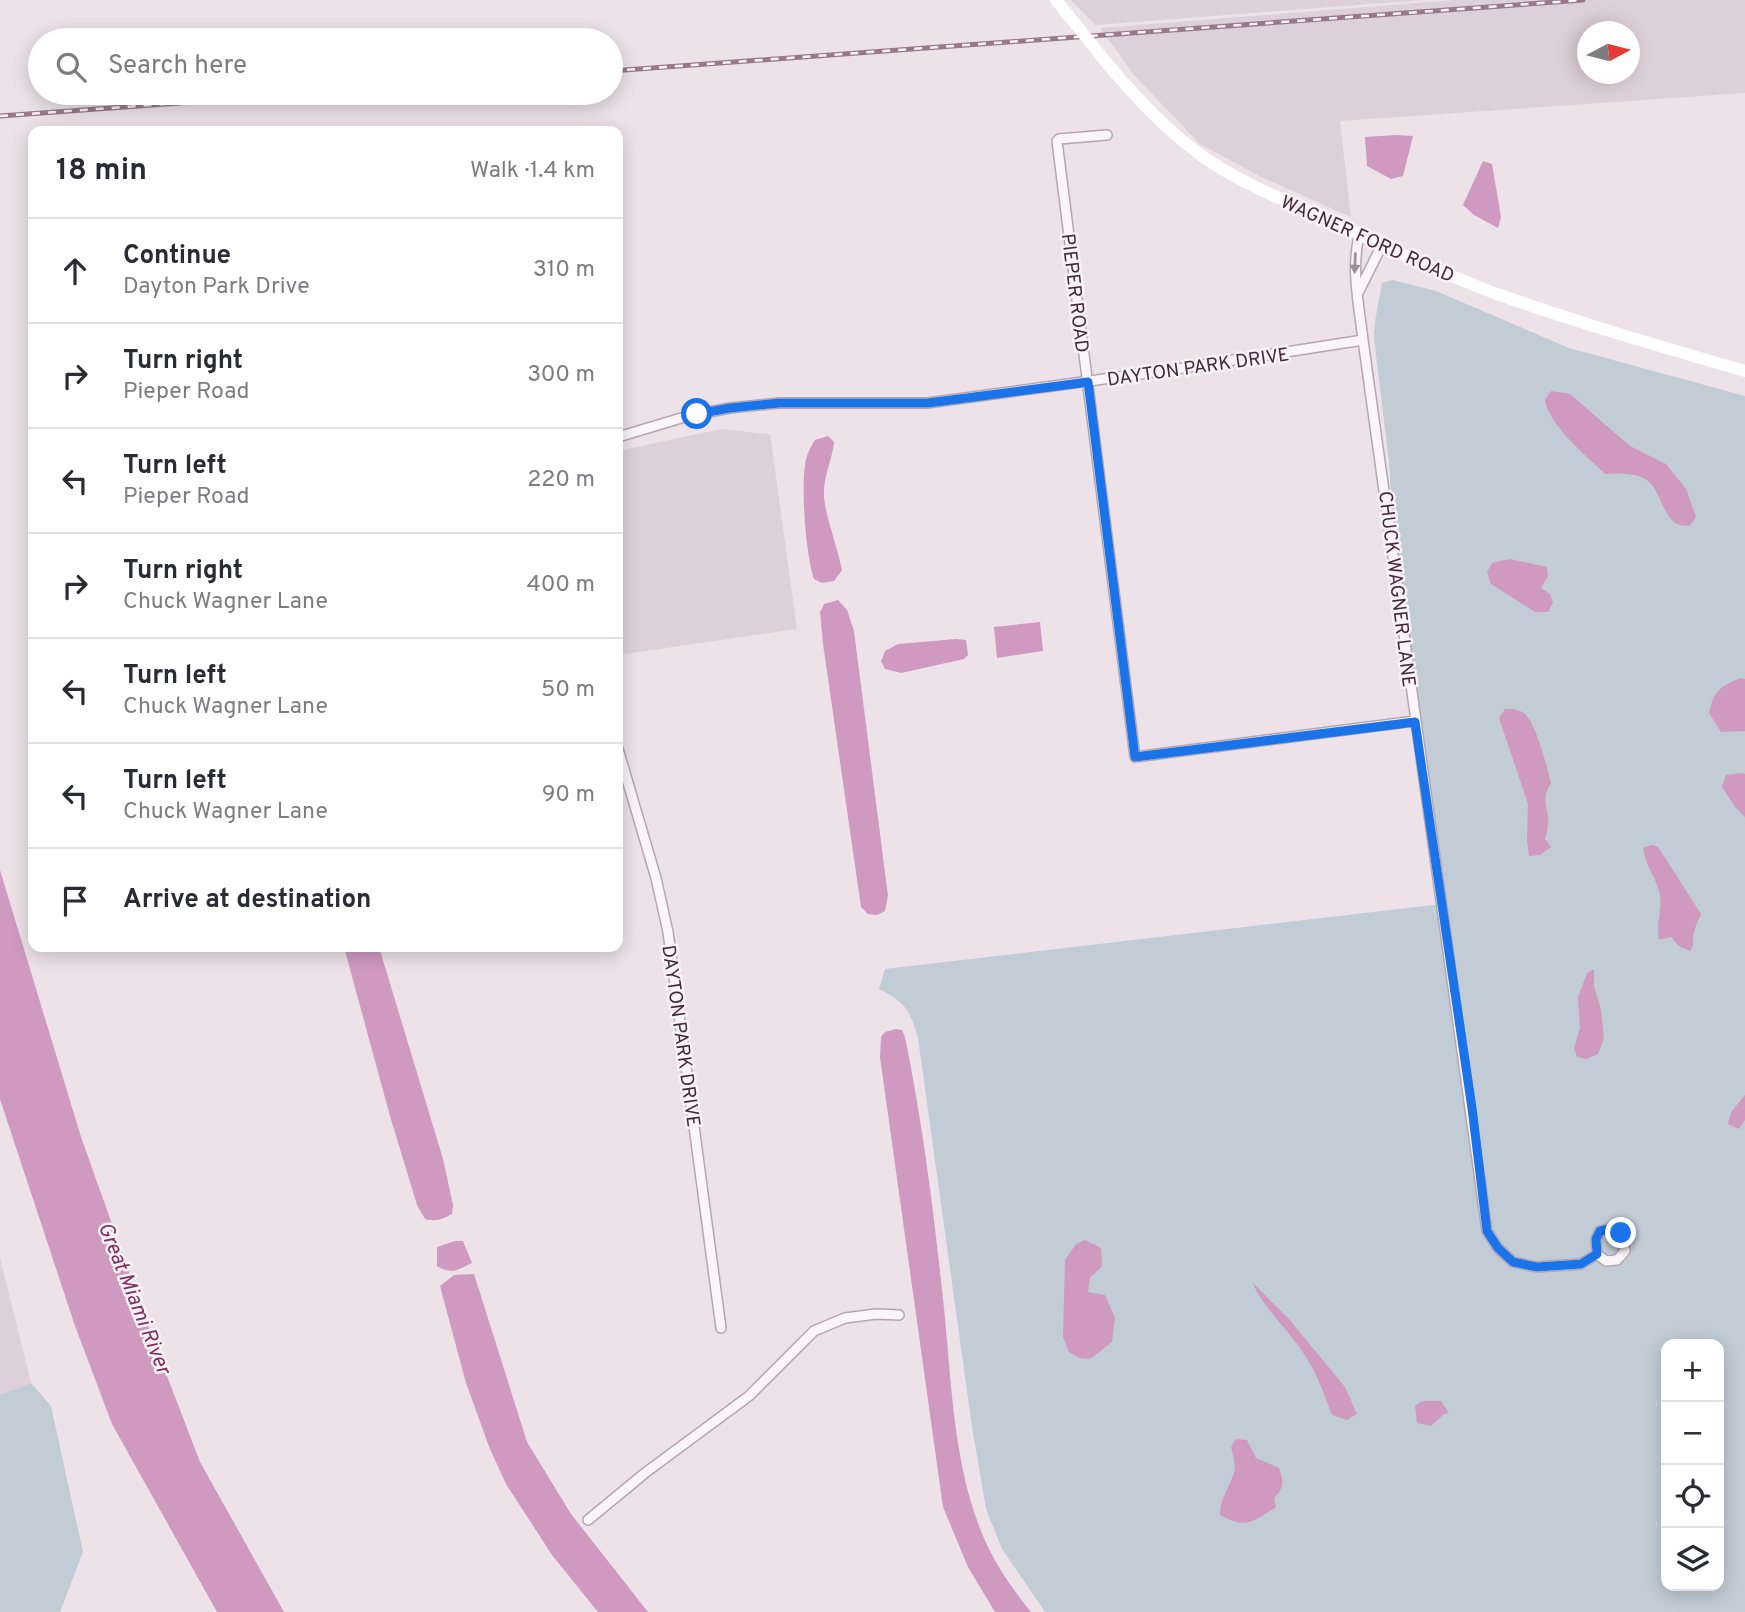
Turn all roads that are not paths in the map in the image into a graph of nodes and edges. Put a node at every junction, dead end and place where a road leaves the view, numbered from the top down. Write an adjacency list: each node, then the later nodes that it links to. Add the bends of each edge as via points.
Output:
1 (1060, 5): 3 (main road, WAGNER FORD ROAD, bridge, via 1168,129 1203,157)
2 (1107, 135): 8 (street, PIEPER ROAD, via 1057,141)
3 (1359, 236): 4 (main road, WAGNER FORD ROAD); 5 (street, CHUCK WAGNER LANE, one-way to 5, via 1354,266)
4 (1382, 245): 5 (street); 7 (main road, WAGNER FORD ROAD, via 1535,307)
5 (1359, 290): 6 (street, CHUCK WAGNER LANE)
6 (1363, 340): 8 (street, DAYTON PARK DRIVE); 10 (street, CHUCK WAGNER LANE)
7 (1745, 371)
8 (1088, 382): 9 (street, DAYTON PARK DRIVE, via 928,403 755,405 688,416); 10 (street, PIEPER ROAD, via 1135,757)
9 (623, 436)
10 (1415, 722): 12 (street, CHUCK WAGNER LANE, via 1487,1231 1513,1262 1537,1267 1581,1264)
11 (623, 766): 14 (street, DAYTON PARK DRIVE, via 668,932)
12 (1597, 1254)
13 (899, 1315): 15 (street, via 845,1318 814,1331 749,1396)
14 (721, 1328)
15 (588, 1520)

